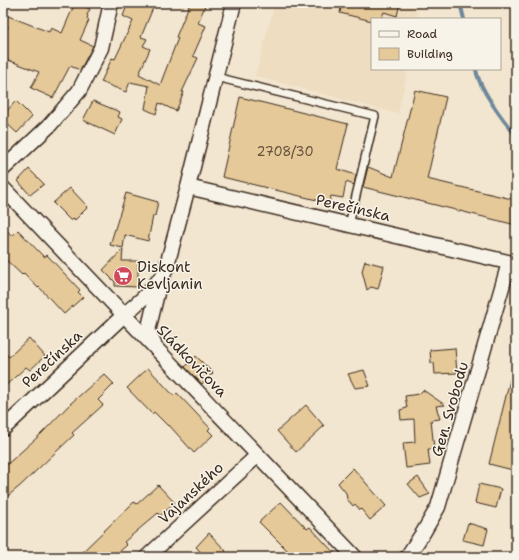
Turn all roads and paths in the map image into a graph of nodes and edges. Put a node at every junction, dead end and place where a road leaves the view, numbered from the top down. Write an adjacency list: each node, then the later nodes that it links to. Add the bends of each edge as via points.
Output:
1 (111, 3): 4 (street, via 101,48 79,91 49,126)
2 (234, 3): 3 (street, Perečínska)
3 (216, 77): 5 (street, Perečínska); 7 (lane, via 375,116)
4 (3, 169)
5 (188, 187): 7 (street, Perečínska); 9 (street, Perečínska)
6 (3, 188): 11 (street, Sládkovičova, via 112,303)
7 (348, 225): 8 (street, Perečínska)
8 (513, 264): 18 (street, Gen. Svobodu, via 438,507)
9 (167, 265): 10 (street, Perečínska); 11 (street, Perečínska, via 153,289); 12 (street, Perečínska)
10 (162, 296): 12 (street, Perečínska); 13 (street, Perečínska, via 155,323)
11 (129, 310): 12 (street, via 135,320); 13 (street, Sládkovičova); 14 (street, Perečínska)
12 (152, 313): 13 (street, Perečínska, via 148,331)
13 (155, 347): 15 (street, Sládkovičova)
14 (3, 429)
15 (258, 455): 16 (street, Vajanského); 17 (street, Sládkovičova)
16 (148, 557)
17 (355, 557)
18 (408, 557)

